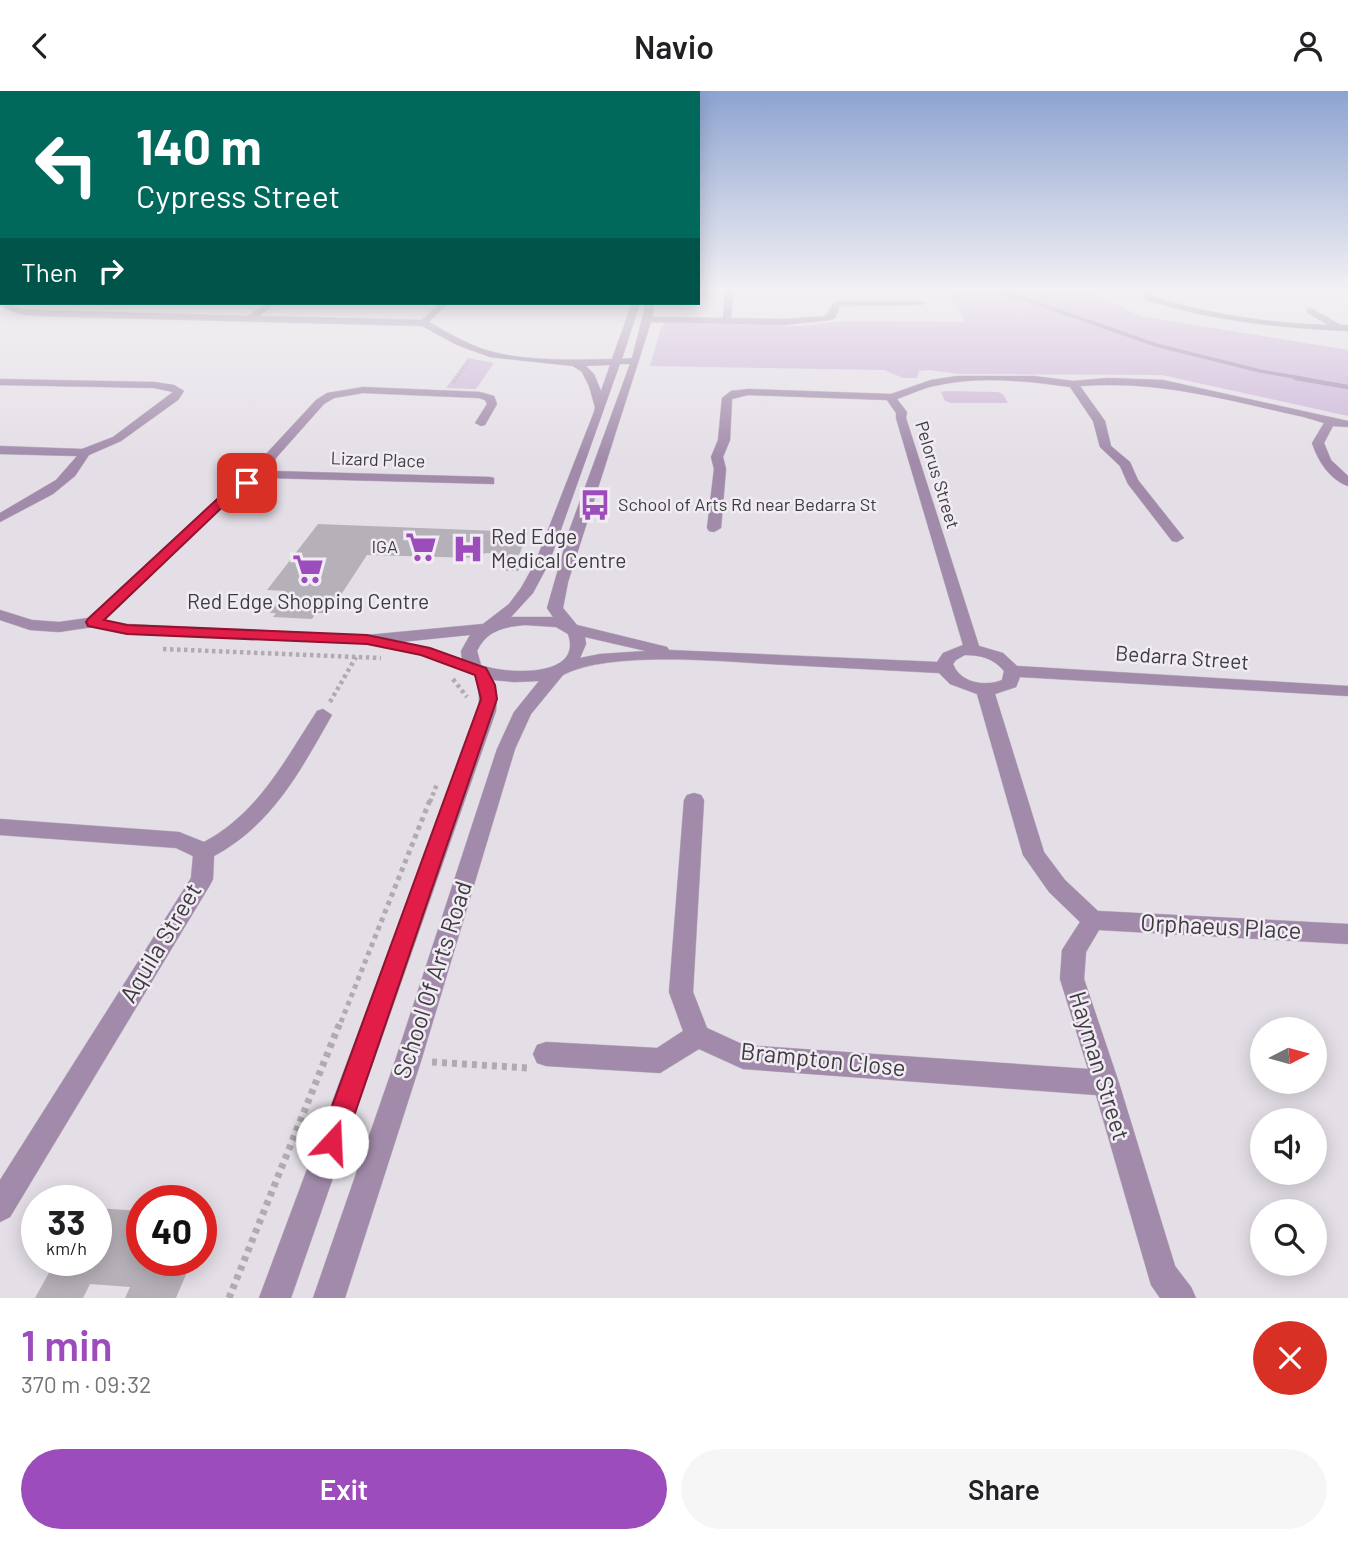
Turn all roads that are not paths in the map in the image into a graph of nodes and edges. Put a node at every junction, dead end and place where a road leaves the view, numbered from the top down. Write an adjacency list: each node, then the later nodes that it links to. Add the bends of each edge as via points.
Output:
1 (473, 347): 4 (street)
2 (620, 347): 5 (street)
3 (640, 347): 6 (street)
4 (537, 359): 5 (street); 7 (street)
5 (615, 361): 6 (street); 7 (street); 11 (street)
6 (636, 361): 26 (street, via 559,588 555,608)
7 (575, 363): 11 (street, via 584,367 595,383)
8 (0, 382): 16 (street, via 155,385 179,391 117,439)
9 (1073, 384): 10 (street, via 957,379); 12 (street, via 1108,381 1182,386); 22 (street, via 1100,421 1106,447 1126,465 1132,481)
10 (892, 397): 21 (street, via 748,391 727,398 724,440 717,457 720,469); 28 (street, Pelorus Street, via 902,412)
11 (599, 412): 25 (street, via 542,563 514,607)
12 (1330, 422): 14 (street); 19 (street, via 1318,443 1321,453 1330,470)
13 (481, 423): 17 (street, via 492,404 490,398 480,395 363,390 331,395 270,457)
14 (1348, 424)
15 (0, 450): 16 (street)
16 (84, 453): 20 (street, via 76,470)
17 (265, 474): 18 (street, Lizard Place); 24 (street, via 231,492)
18 (490, 481)
19 (1348, 482)
20 (0, 517)
21 (714, 528)
22 (1177, 538)
23 (0, 615): 24 (street, via 30,625)
24 (93, 622): 27 (street, via 127,629)
25 (488, 627): 26 (street, via 524,620); 27 (street); 31 (street, School Of Arts Road, via 469,651)
26 (569, 627): 29 (street); 32 (street, School Of Arts Road, via 578,650)
27 (367, 640): 31 (street, via 424,651)
28 (972, 649): 30 (street, via 954,652); 33 (street, via 1002,659)
29 (681, 655): 30 (street); 32 (street, via 600,659)
30 (944, 668): 34 (street, via 963,685)
31 (477, 670): 32 (street, via 510,676); 46 (street, School Of Arts Road, via 487,685 487,711)
32 (559, 670): 47 (street, School Of Arts Road, via 523,712 506,749)
33 (1012, 671): 34 (street, via 1010,683); 35 (street, Bedarra Street)
34 (985, 690): 40 (street, via 1034,855 1056,886)
35 (1348, 691)
36 (323, 715): 39 (street, via 254,817)
37 (694, 800): 42 (street, via 681,992)
38 (0, 827): 39 (street, via 179,840)
39 (204, 852): 45 (street, Aquila Street, via 202,879)
40 (1093, 920): 41 (street, Orphaeus Place); 44 (street, Hayman Street, via 1074,950 1072,979)
41 (1348, 933)
42 (697, 1036): 43 (street, via 660,1061); 44 (street, Brampton Close, via 743,1057)
43 (546, 1054)
44 (1106, 1083): 48 (street, Hayman Street, via 1162,1274)
45 (0, 1207)
46 (275, 1298)
47 (329, 1298)
48 (1180, 1298)

